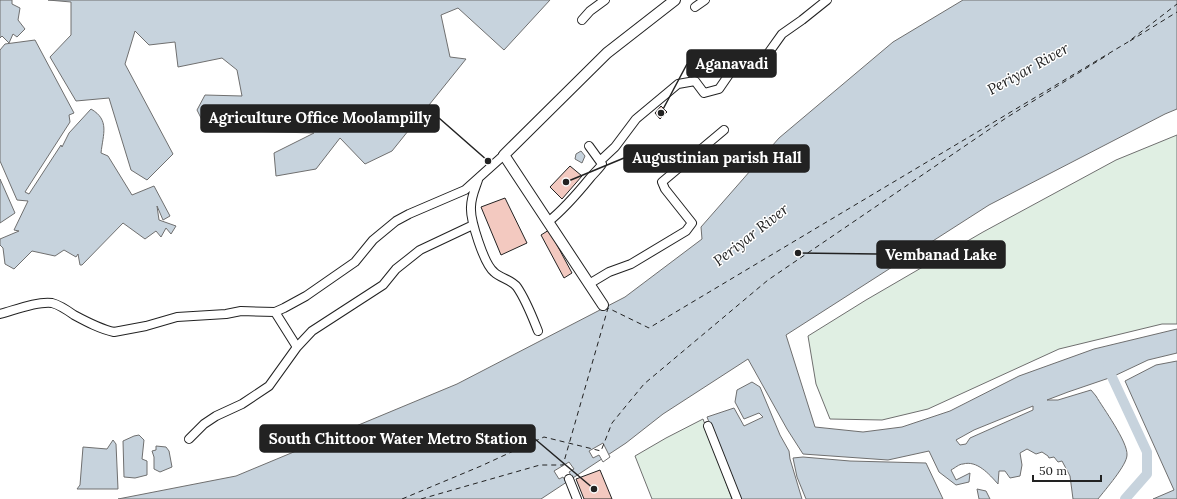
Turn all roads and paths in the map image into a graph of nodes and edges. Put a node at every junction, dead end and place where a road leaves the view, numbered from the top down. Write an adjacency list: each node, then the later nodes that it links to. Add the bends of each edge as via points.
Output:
1 (605, 0): 6 (street)
2 (675, 0): 9 (street, via 607,53)
3 (706, 0): 5 (street)
4 (827, 0): 10 (street, via 782,34 762,62 742,66 730,73 719,89 704,93 695,81 678,84 636,119 615,147)
5 (695, 7)
6 (582, 20)
7 (724, 130): 14 (street, via 662,182 664,189 692,223 686,232 631,264 609,272)
8 (589, 146): 10 (street)
9 (504, 155): 11 (street); 12 (street)
10 (600, 161): 12 (street, via 600,167)
11 (478, 179): 13 (street, via 472,195); 16 (street, via 465,190 396,221 373,240 345,270 306,296)
12 (548, 222): 14 (street)
13 (473, 224): 18 (street, via 492,272 516,285); 19 (street, via 420,250 396,269 383,285 312,331)
14 (589, 284): 15 (street)
15 (603, 305)
16 (275, 312): 17 (street, via 253,310 177,317 114,332 104,330 53,303 41,303); 19 (street)
17 (0, 314)
18 (538, 331)
19 (297, 347): 21 (street, via 269,386 204,424)
20 (708, 426): 24 (street)
21 (189, 440)
22 (569, 479): 23 (street)
23 (577, 499)
24 (737, 499)

